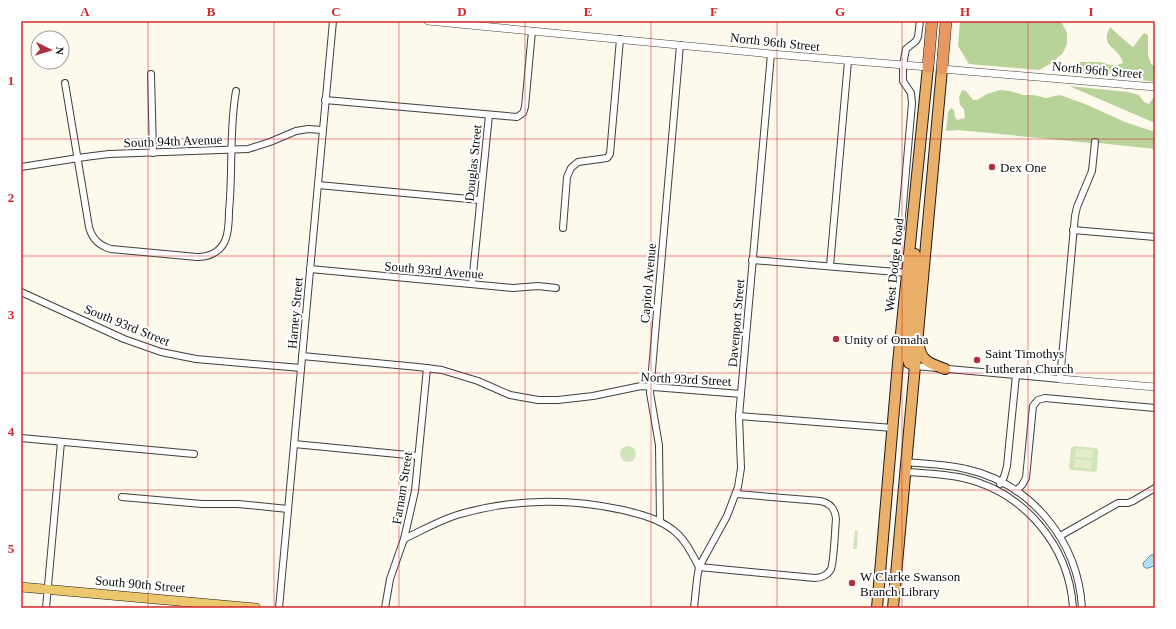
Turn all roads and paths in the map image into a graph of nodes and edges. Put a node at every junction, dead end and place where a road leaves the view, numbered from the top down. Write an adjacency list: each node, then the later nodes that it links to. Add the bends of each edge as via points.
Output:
1 (333, 21): 18 (street, Harney Street)
2 (428, 21): 6 (street, North 96th Street)
3 (920, 21): 11 (street, via 918,37 906,49)
4 (932, 21): 12 (highway, West Dodge Road)
5 (946, 21): 13 (highway)
6 (532, 30): 7 (street, North 96th Street); 19 (street, Douglas Street, via 524,111 514,117)
7 (620, 38): 8 (street, North 96th Street); 29 (street, via 610,154 607,158 578,162 571,168 567,176)
8 (680, 45): 9 (street, North 96th Street); 48 (street, Capitol Avenue)
9 (771, 54): 10 (street, North 96th Street); 33 (street, Davenport Street)
10 (848, 61): 11 (street, North 96th Street); 34 (street)
11 (903, 65): 12 (street, North 96th Street); 30 (street, via 903,81 911,93 912,102)
12 (928, 67): 28 (highway, West Dodge Road)
13 (942, 69): 16 (street, North 96th Street); 40 (highway)
14 (151, 74): 23 (street)
15 (65, 83): 24 (street)
16 (1155, 87)
17 (236, 91): 22 (street, via 232,120)
18 (325, 100): 19 (street); 20 (street, Harney Street)
19 (489, 115): 27 (street, Douglas Street)
20 (322, 130): 22 (street, South 94th Avenue, via 296,131 248,149); 26 (street, Harney Street)
21 (1095, 142): 31 (street, via 1092,171 1077,207)
22 (232, 150): 23 (street, South 94th Avenue); 24 (street, via 232,185 227,234 224,243 213,253 197,257 108,248 98,242 88,227)
23 (153, 153): 24 (street, South 94th Avenue)
24 (77, 158): 25 (street, South 94th Avenue)
25 (21, 167)
26 (318, 185): 27 (street); 35 (street, Harney Street)
27 (480, 200): 37 (street, Douglas Street)
28 (913, 224): 36 (highway, West Dodge Road); 42 (highway, via 915,271 907,357 909,363)
29 (563, 228)
30 (901, 228)
31 (1074, 230): 32 (street); 47 (street)
32 (1155, 237)
33 (752, 260): 34 (street); 50 (street, Davenport Street)
34 (830, 266): 36 (street)
35 (310, 269): 37 (street, South 93rd Avenue); 41 (street, Harney Street)
36 (908, 273): 53 (highway, West Dodge Road)
37 (472, 284): 38 (street, South 93rd Avenue, via 513,288)
38 (556, 288)
39 (21, 292): 43 (street, South 93rd Street, via 124,339 161,352 196,359)
40 (918, 332): 42 (highway); 45 (highway, via 919,350 923,359)
41 (302, 356): 43 (street, Harney Street); 44 (street)
42 (915, 366): 45 (street); 59 (highway)
43 (301, 368): 56 (street, Harney Street)
44 (427, 368): 48 (street, North 93rd Street, via 459,375 510,395 538,400 558,400 607,394 642,386); 58 (street, Farnam Street)
45 (945, 368): 46 (street)
46 (1016, 374): 47 (street); 62 (street, via 1007,466)
47 (1060, 378): 49 (street)
48 (650, 387): 50 (street, North 93rd Street); 69 (street, Capitol Avenue, via 659,445)
49 (1155, 387)
50 (741, 394): 52 (street, Davenport Street)
51 (1155, 408): 65 (street, via 1045,398 1038,400 1033,406 1026,478)
52 (739, 416): 53 (street); 66 (street, Davenport Street, via 740,468)
53 (893, 428): 81 (highway, West Dodge Road)
54 (21, 438): 55 (street)
55 (60, 442): 57 (street); 74 (street)
56 (294, 444): 58 (street); 68 (street, Harney Street)
57 (194, 454)
58 (418, 456): 71 (street, Farnam Street, via 414,496)
59 (906, 467): 60 (street); 61 (street); 82 (highway)
60 (966, 469): 61 (street); 62 (street)
61 (964, 478): 64 (street)
62 (1002, 482): 64 (street); 65 (street)
63 (1155, 488): 70 (street, via 1133,501 1118,503)
64 (996, 490): 83 (street, via 1026,510 1053,542 1068,578)
65 (1016, 491): 70 (street, via 1041,511)
66 (736, 494): 72 (street, Davenport Street); 72 (street, via 820,501 829,504 836,519 830,571 819,578 812,578)
67 (122, 497): 68 (street)
68 (288, 509): 78 (street, Harney Street)
69 (660, 522): 71 (street, via 614,508 548,502 494,507 457,515); 72 (street, via 680,536)
70 (1060, 536): 84 (street, via 1074,566)
71 (404, 539): 79 (street, Farnam Street, via 390,579)
72 (699, 567): 80 (street, Davenport Street)
73 (21, 587): 74 (main road, South 90th Street)
74 (48, 589): 75 (main road, South 90th Street); 76 (street)
75 (242, 607): 77 (main road, South 90th Street)
76 (46, 608)
77 (256, 608)
78 (279, 608)
79 (385, 608)
80 (694, 608)
81 (877, 608)
82 (893, 608)
83 (1073, 608)
84 (1082, 608)

